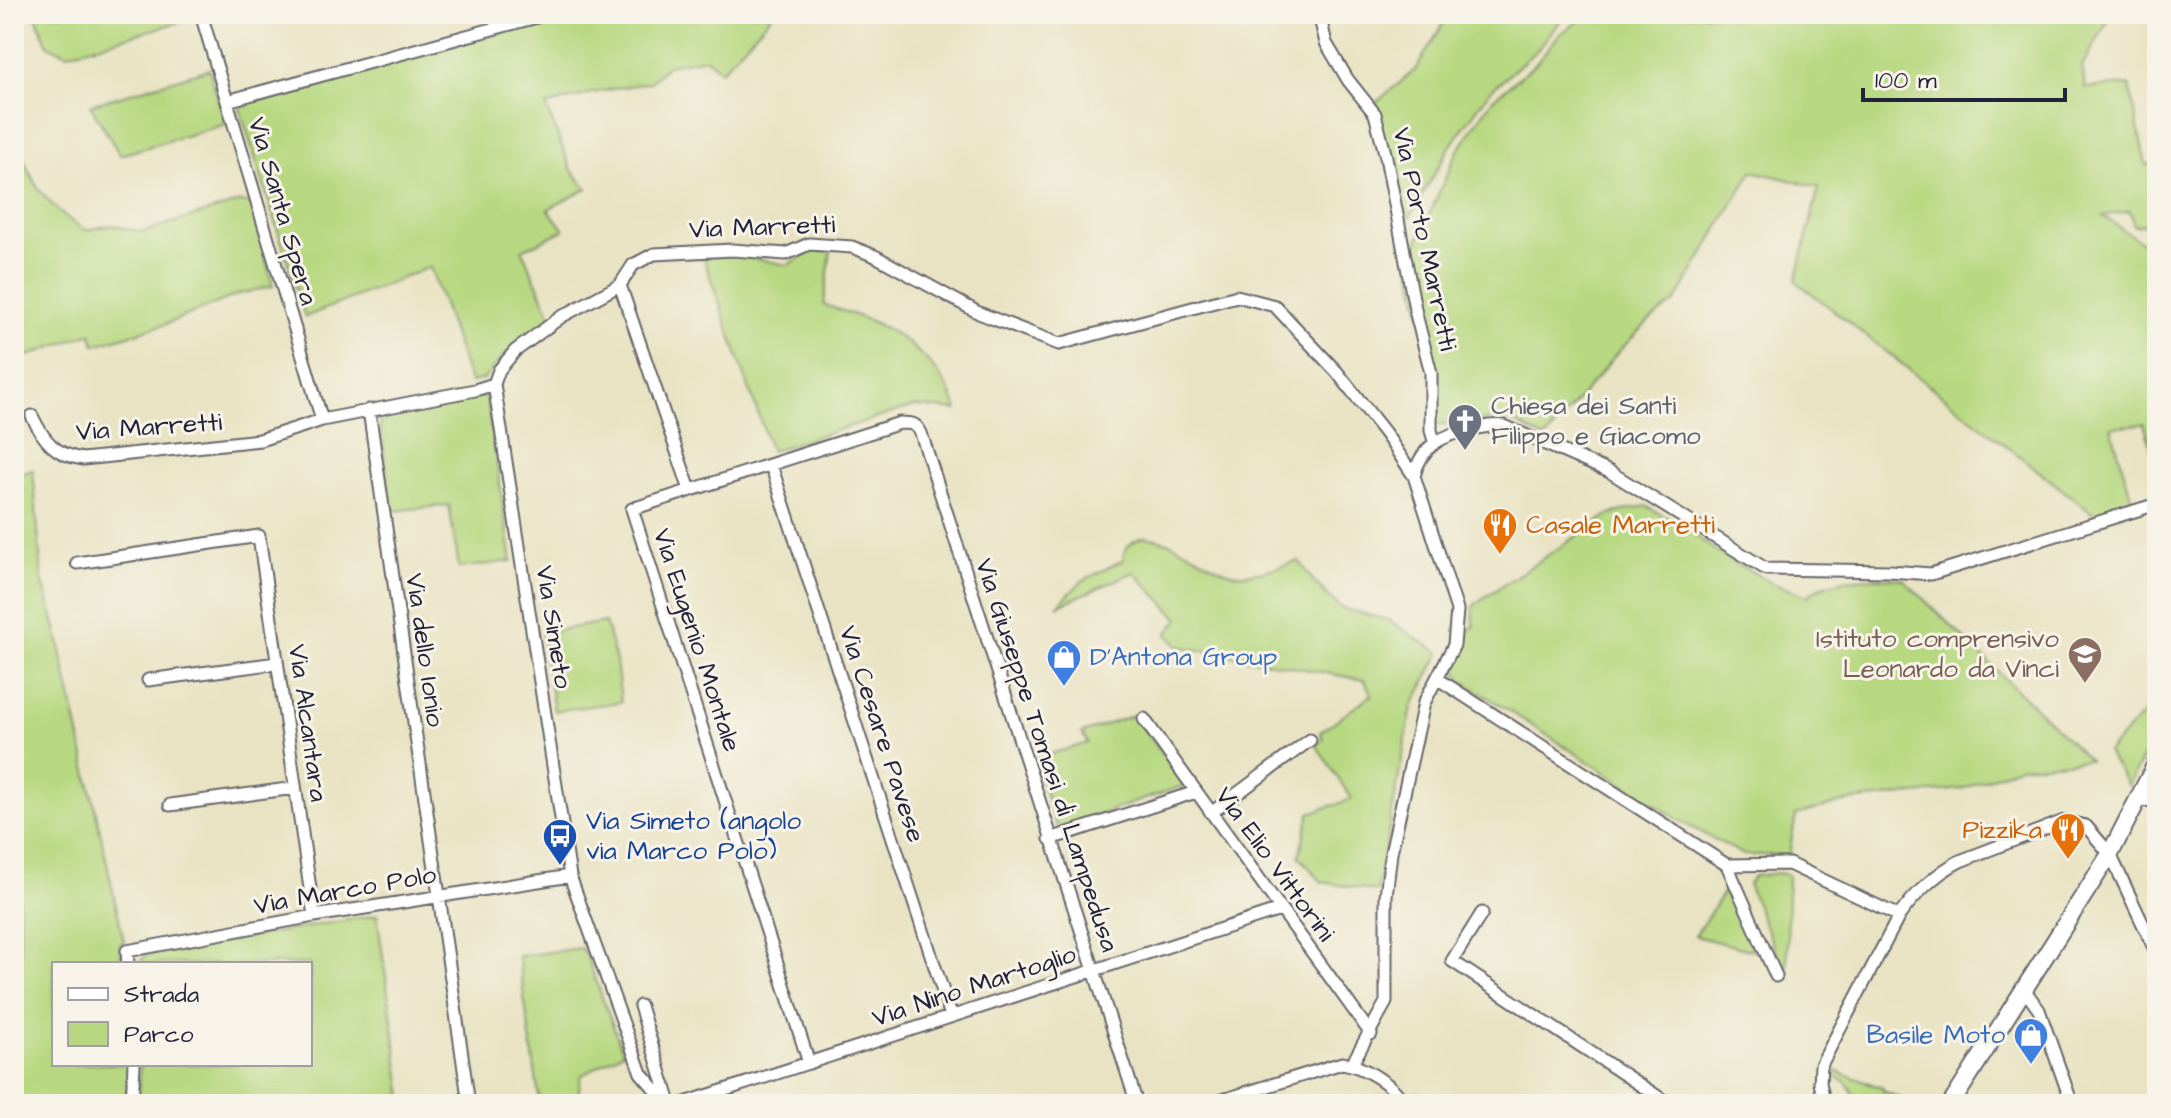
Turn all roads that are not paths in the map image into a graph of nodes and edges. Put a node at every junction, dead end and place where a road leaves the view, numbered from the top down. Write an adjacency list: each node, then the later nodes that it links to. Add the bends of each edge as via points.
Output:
1 (201, 14): 4 (street, Via Santa Spera)
2 (1319, 14): 11 (street, Via Porto Marretti, via 1326,43 1375,114 1383,143 1431,373)
3 (544, 15): 4 (street)
4 (227, 101): 9 (street, Via Santa Spera)
5 (620, 285): 6 (street, Via Marretti, via 561,317 515,351); 13 (street, Via Marretti, via 633,265 654,254 786,254 809,244 852,247 979,313 1059,344 1237,296 1275,306 1337,372); 14 (street)
6 (494, 384): 7 (street, Via Marretti); 32 (street, Via Simeto)
7 (369, 410): 9 (street, Via Marretti); 33 (street, Via dello Ionio)
8 (32, 416): 9 (street, Via Marretti, via 52,449 83,459 260,440)
9 (322, 420)
10 (911, 423): 12 (street, Via Eugenio Montale); 29 (street, Via Giuseppe Tomasi di Lampedusa, via 921,433)
11 (1434, 441): 13 (street, via 1417,462); 15 (street, via 1504,426 1610,472 1766,569 1931,574)
12 (771, 465): 14 (street, Via Eugenio Montale); 44 (street, Via Cesare Pavese)
13 (1414, 476): 18 (street, Via Marretti, via 1457,610 1454,645)
14 (690, 490): 46 (street, Via Eugenio Montale, via 632,509)
15 (2157, 504)
16 (77, 563): 17 (street, Via Alcantara, via 259,536)
17 (277, 663): 19 (street); 23 (street, Via Alcantara)
18 (1438, 679): 31 (street); 45 (street, Via Marretti, via 1424,703 1391,853 1386,1002)
19 (148, 680)
20 (1144, 719): 24 (street, Via Elio Vittorini)
21 (1310, 740): 28 (street)
22 (2157, 762): 25 (main road)
23 (295, 788): 27 (street); 36 (street, Via Alcantara)
24 (1196, 792): 28 (street, Via Elio Vittorini); 29 (street)
25 (2138, 800): 26 (street); 30 (main road)
26 (2157, 801)
27 (170, 805)
28 (1211, 813): 34 (street, Via Elio Vittorini)
29 (1050, 839): 40 (street, Via Giuseppe Tomasi di Lampedusa)
30 (2110, 854): 37 (street, via 2086,826 2064,821 1946,868); 38 (street); 42 (main road)
31 (1727, 865): 37 (street, via 1789,864); 41 (street)
32 (570, 876): 33 (street, Via Marco Polo); 54 (street, Via Simeto, via 641,1073)
33 (438, 897): 36 (street, Via Marco Polo); 53 (street, Via dello Ionio)
34 (1280, 910): 40 (street, Via Nino Martoglio); 45 (street, Via Elio Vittorini)
35 (1482, 913): 59 (street, via 1452,961)
36 (314, 916): 39 (street, Via Marco Polo)
37 (1899, 916): 50 (street, via 1821,1065)
38 (2157, 954)
39 (128, 958)
40 (1093, 970): 44 (street, Via Nino Martoglio); 56 (street, Via Giuseppe Tomasi di Lampedusa)
41 (1776, 976)
42 (2024, 989): 51 (main road); 60 (street, via 2039,1010)
43 (640, 1006): 54 (street)
44 (951, 1016): 46 (street, Via Nino Martoglio)
45 (1371, 1034): 47 (street, Via Marretti)
46 (809, 1063): 55 (street, Via Nino Martoglio)
47 (1352, 1064): 49 (street); 57 (street, via 1332,1064)
48 (134, 1066): 52 (street)
49 (1404, 1101): 58 (street)
50 (1825, 1101)
51 (1952, 1101)
52 (132, 1104)
53 (469, 1104)
54 (669, 1104)
55 (682, 1104)
56 (1137, 1104)
57 (1210, 1104)
58 (1425, 1104)
59 (1669, 1104)
60 (2072, 1104)

